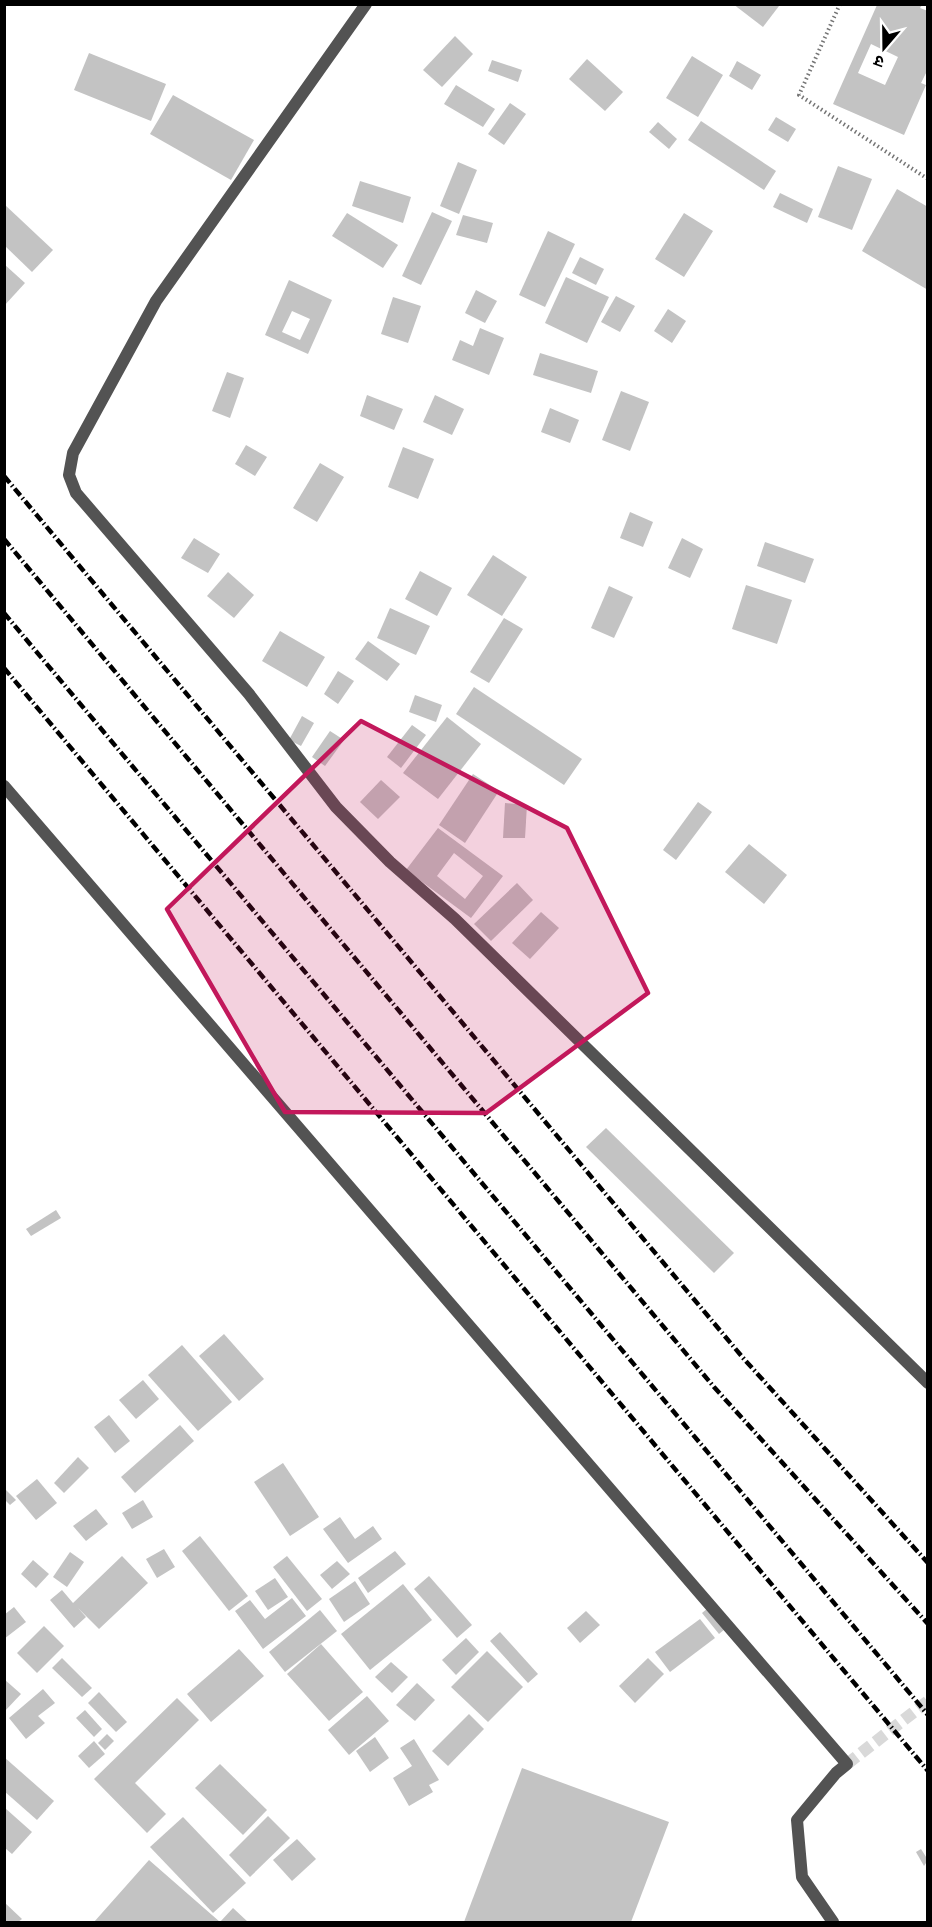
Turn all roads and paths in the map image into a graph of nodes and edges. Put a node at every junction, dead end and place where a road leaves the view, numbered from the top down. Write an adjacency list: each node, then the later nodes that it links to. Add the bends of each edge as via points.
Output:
1 (366, 4): 5 (street, via 156,301 73,453 69,475 76,493 249,694 336,807)
2 (840, 4): 3 (path, via 799,95)
3 (927, 180)
4 (4, 786): 6 (street, via 847,1764 797,1820 802,1877)
5 (927, 1383)
6 (833, 1923)

